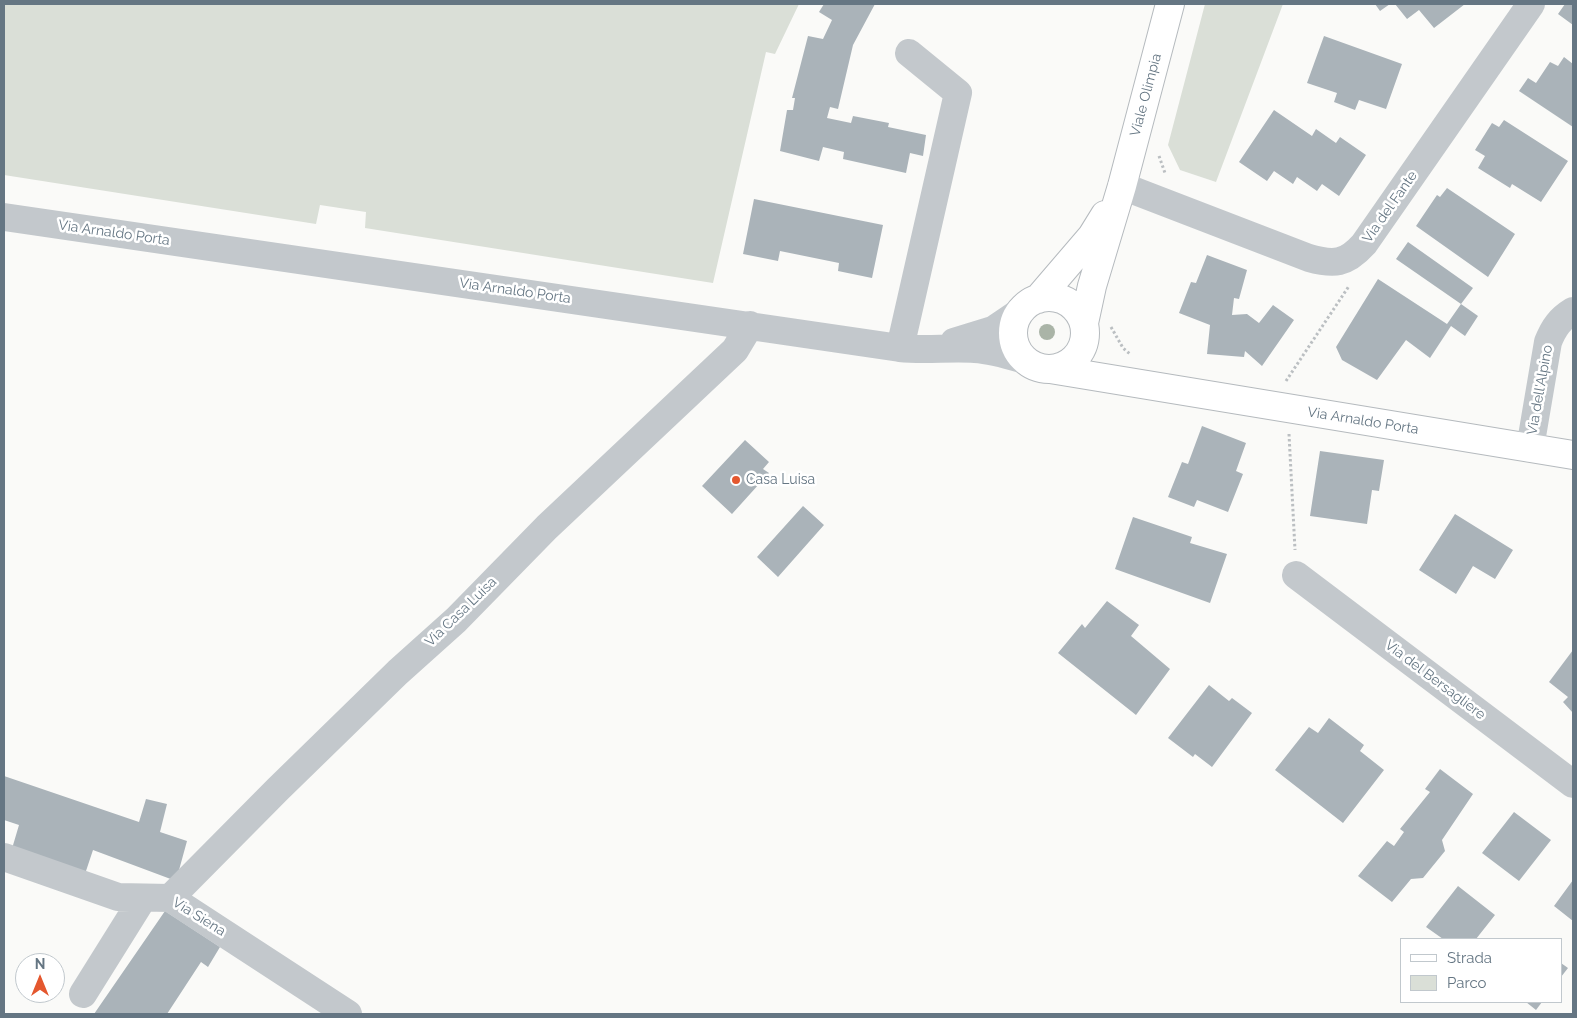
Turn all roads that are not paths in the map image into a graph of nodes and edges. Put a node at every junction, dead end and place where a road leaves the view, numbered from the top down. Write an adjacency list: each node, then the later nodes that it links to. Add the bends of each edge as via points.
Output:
1 (1170, 4): 4 (main road, Viale Olimpia)
2 (1531, 4): 4 (street, Via del Fante, via 1364,244 1342,262 1309,258)
3 (909, 53): 10 (street, via 958,93)
4 (1122, 186): 6 (main road, Viale Olimpia, via 1092,236); 9 (main road, Viale Olimpia, via 1092,286)
5 (4, 217): 8 (street, Via Arnaldo Porta)
6 (1030, 305): 9 (main road, via 1050,297 1066,301 1079,313); 10 (street, Viale Olimpia, via 993,330 965,340); 11 (main road, via 1016,320 1014,341)
7 (1573, 311): 13 (street, Via dell'Alpino, via 1562,317 1548,342)
8 (750, 325): 10 (street, Via Arnaldo Porta); 19 (street, Via Casa Luisa, via 735,350 554,520 456,620 327,741)
9 (1085, 330): 11 (main road, via 1078,355 1065,365); 12 (main road, Via Arnaldo Porta, via 1092,356 1113,370)
10 (909, 349): 11 (street, Via Arnaldo Porta, via 974,348 997,351)
11 (1037, 364): 12 (main road, Via Arnaldo Porta)
12 (1153, 387): 13 (main road, Via Arnaldo Porta)
13 (1530, 448): 14 (main road, Via Arnaldo Porta)
14 (1573, 455)
15 (1296, 575): 16 (street, Via del Bersagliere)
16 (1573, 784)
17 (4, 857): 18 (street, Via Siena, via 118,897)
18 (144, 898): 19 (street, Via Siena); 20 (street)
19 (170, 898): 21 (street, Via Siena)
20 (83, 994)
21 (348, 1014)

